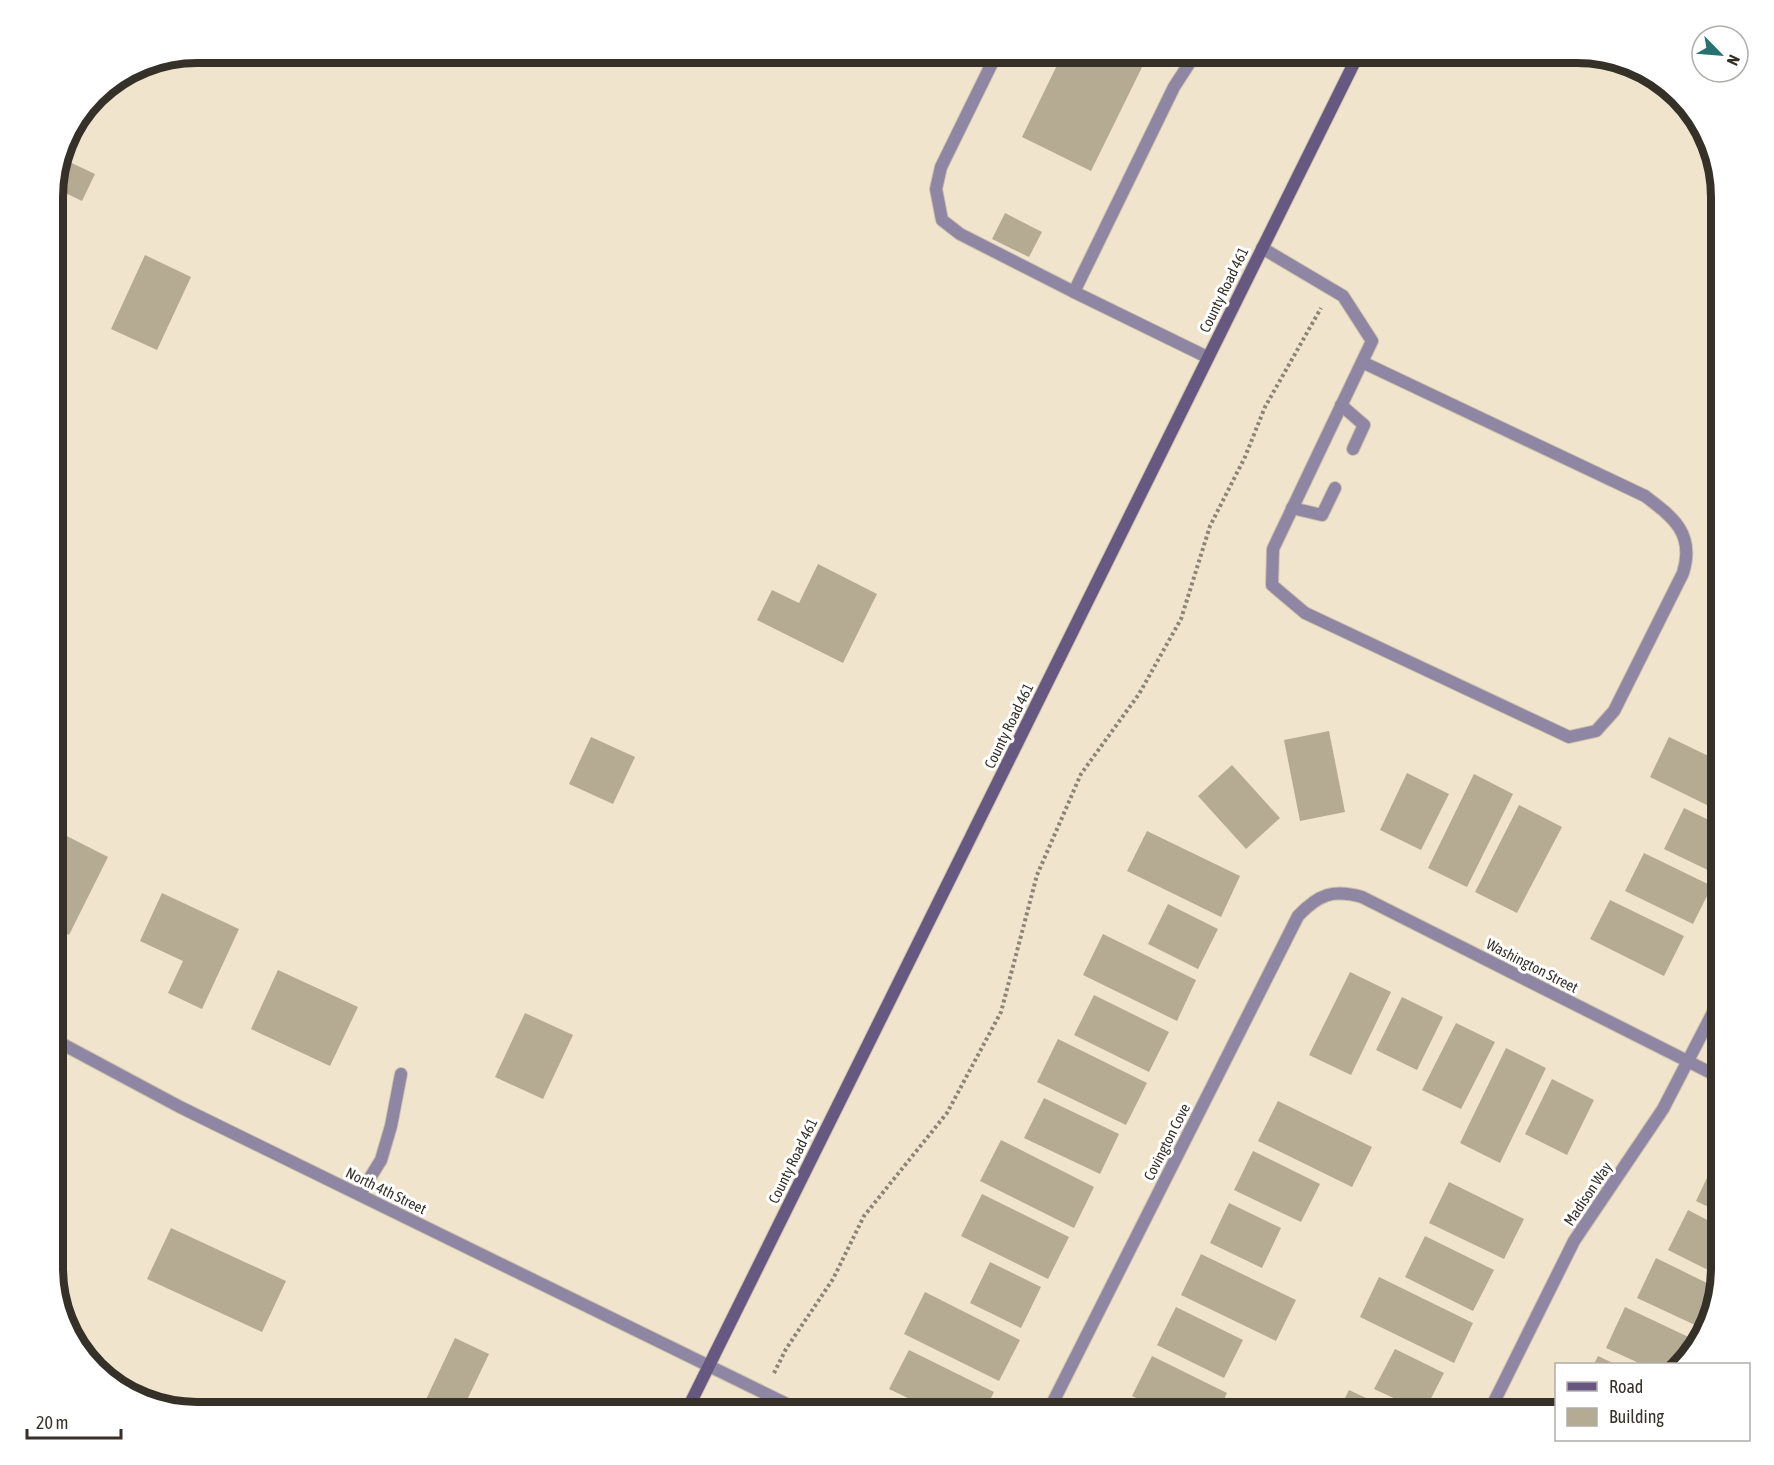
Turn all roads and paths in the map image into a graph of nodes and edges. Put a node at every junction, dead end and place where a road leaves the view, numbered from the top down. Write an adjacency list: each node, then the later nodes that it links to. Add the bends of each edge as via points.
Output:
1 (992, 63): 6 (street, via 941,167 936,189 942,220 960,234)
2 (1189, 63): 6 (street)
3 (1354, 63): 4 (main road, County Road 461)
4 (1262, 248): 5 (street); 7 (main road, County Road 461)
5 (1331, 289): 8 (street, via 1343,296 1372,341); 21 (path, via 1265,407 1210,526 1181,619 1139,694 1081,774 1037,875 1001,1012 947,1113 864,1216 833,1279 786,1349)
6 (1074, 292): 7 (street)
7 (1207, 357): 20 (main road, County Road 461)
8 (1362, 362): 9 (street); 12 (street, via 1645,496 1684,533 1688,555 1683,573 1614,711 1596,731 1569,737 1305,613 1272,585 1273,549)
9 (1341, 405): 10 (street, via 1365,425); 12 (street)
10 (1353, 449)
11 (1335, 488): 12 (street, via 1322,515)
12 (1292, 508)
13 (1326, 895): 16 (street, Washington Street, via 1344,892 1362,897); 24 (street, Covington Cove, via 1310,903 1298,916)
14 (1711, 1018): 16 (street, Madison Way)
15 (63, 1044): 19 (street, North 4th Street, via 180,1107)
16 (1688, 1062): 17 (street, Washington Street); 25 (street, Madison Way, via 1646,1137 1574,1241)
17 (1711, 1073)
18 (401, 1074): 19 (street, via 392,1126 381,1160)
19 (360, 1194): 20 (street, North 4th Street)
20 (709, 1365): 21 (street, North 4th Street); 22 (main road, County Road 461)
21 (764, 1393): 23 (street, North 4th Street)
22 (691, 1402)
23 (782, 1402)
24 (1054, 1402)
25 (1495, 1402)

